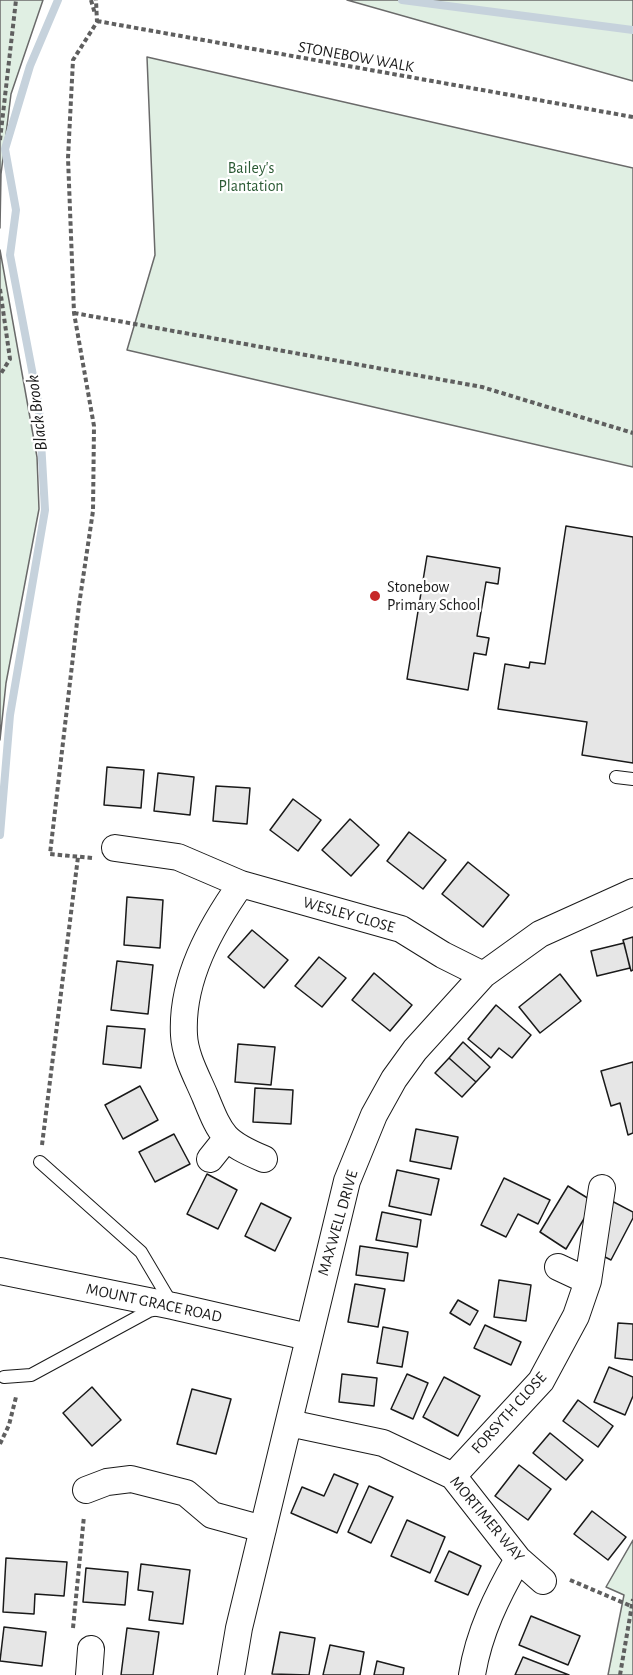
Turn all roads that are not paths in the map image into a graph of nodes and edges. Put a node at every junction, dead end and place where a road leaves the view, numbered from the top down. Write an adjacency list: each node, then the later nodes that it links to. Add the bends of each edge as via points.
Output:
1 (616, 777): 2 (lane)
2 (633, 779)
3 (115, 848): 4 (street, WESLEY CLOSE, via 178,857)
4 (240, 884): 6 (street, WESLEY CLOSE, via 401,929); 7 (street, via 213,924 189,985 184,1036 193,1070 215,1123)
5 (633, 892): 6 (street, MAXWELL DRIVE, via 540,934)
6 (483, 975): 16 (street, MAXWELL DRIVE, via 415,1050 374,1115 347,1181)
7 (226, 1139): 8 (street); 9 (street)
8 (210, 1159)
9 (264, 1159)
10 (39, 1162): 15 (lane, via 141,1252)
11 (602, 1188): 14 (street, FORSYTH CLOSE)
12 (558, 1267): 14 (street)
13 (0, 1271): 15 (street, MOUNT GRACE ROAD)
14 (588, 1281): 19 (street, FORSYTH CLOSE, via 576,1316 541,1381)
15 (172, 1306): 16 (street, MOUNT GRACE ROAD); 17 (lane, via 149,1311 31,1375)
16 (308, 1337): 18 (street, MAXWELL DRIVE)
17 (4, 1377)
18 (290, 1423): 19 (street, MORTIMER WAY, via 383,1443); 21 (street, MAXWELL DRIVE)
19 (453, 1476): 22 (street, MORTIMER WAY)
20 (86, 1490): 21 (street, via 131,1479 186,1493 212,1515)
21 (263, 1529): 26 (street, MAXWELL DRIVE)
22 (518, 1559): 23 (street, MORTIMER WAY); 27 (street, via 490,1611 476,1649)
23 (543, 1581)
24 (91, 1649): 25 (street)
25 (89, 1675)
26 (231, 1675)
27 (472, 1675)

